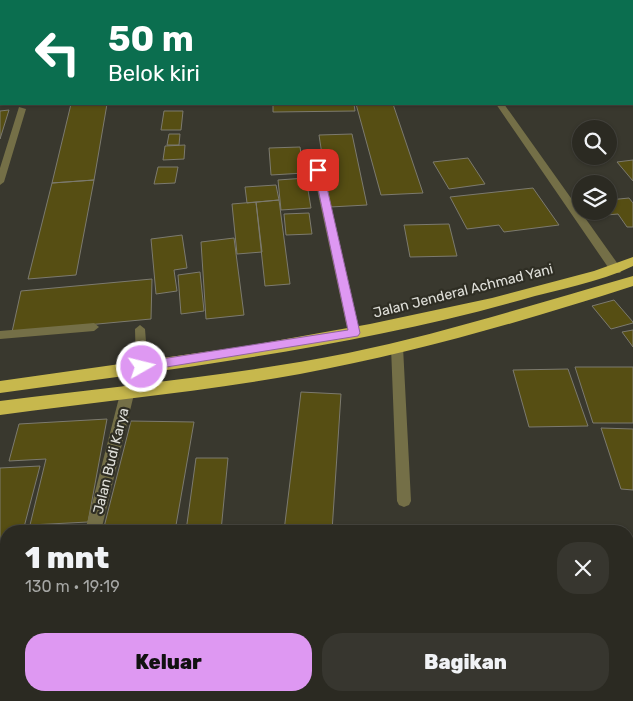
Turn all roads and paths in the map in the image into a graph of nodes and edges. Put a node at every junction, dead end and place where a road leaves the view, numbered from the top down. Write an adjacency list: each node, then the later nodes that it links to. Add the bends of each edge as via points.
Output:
1 (501, 105): 6 (street)
2 (22, 110): 4 (lane)
3 (314, 152): 10 (street)
4 (0, 182)
5 (633, 261): 6 (highway, Jalan Jenderal Achmad Yani)
6 (616, 270): 10 (highway, Jalan Jenderal Achmad Yani, via 434,317)
7 (633, 281): 12 (highway)
8 (94, 327): 11 (lane)
9 (140, 329): 13 (lane)
10 (354, 333): 13 (highway, Jalan Jenderal Achmad Yani)
11 (0, 335)
12 (397, 347): 15 (highway, via 251,376); 17 (lane)
13 (142, 367): 14 (highway, Jalan Jenderal Achmad Yani)
14 (0, 387)
15 (128, 390): 16 (highway); 18 (street, Jalan Budi Karya)
16 (0, 408)
17 (404, 501)
18 (94, 525)

